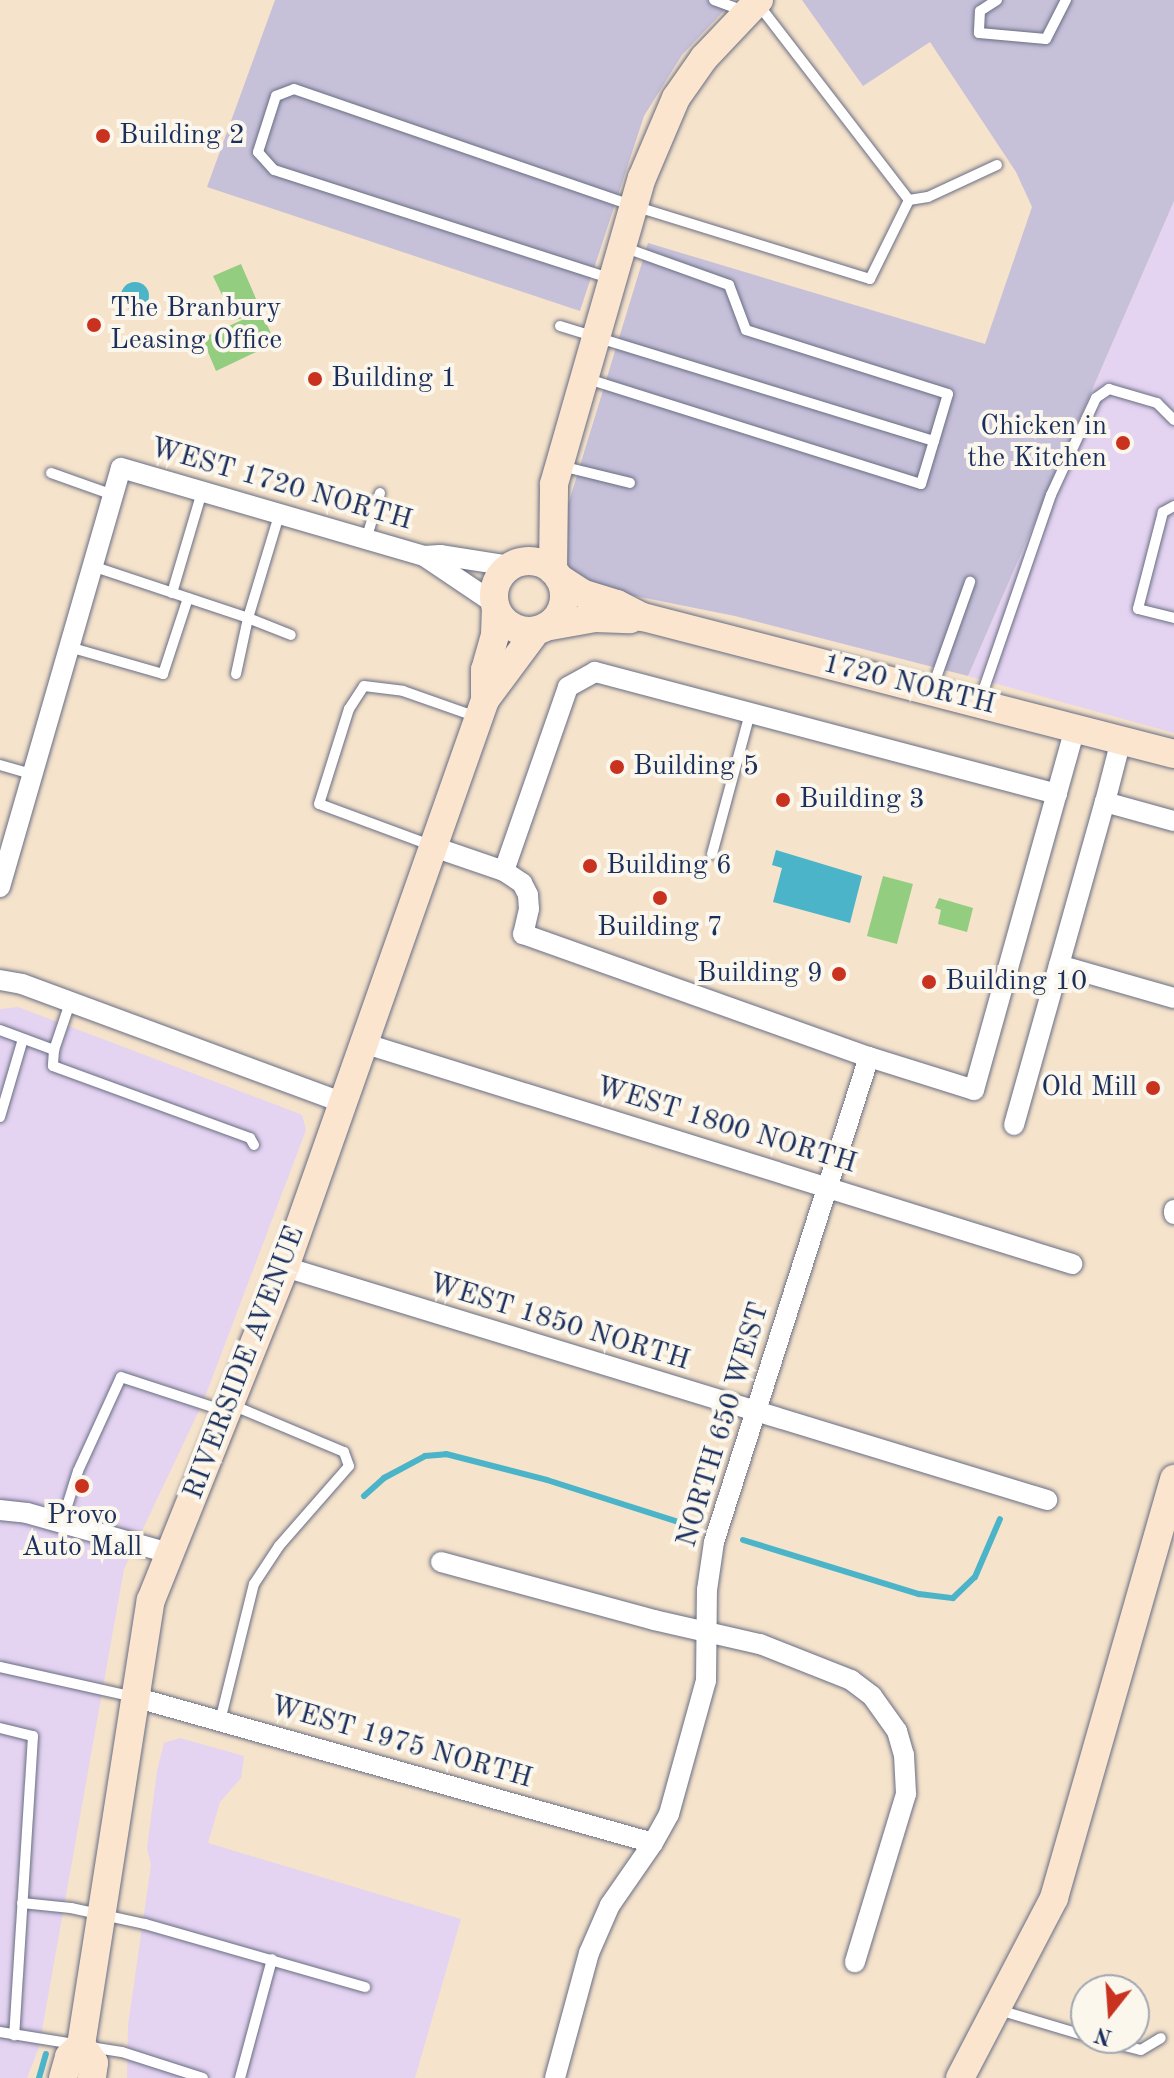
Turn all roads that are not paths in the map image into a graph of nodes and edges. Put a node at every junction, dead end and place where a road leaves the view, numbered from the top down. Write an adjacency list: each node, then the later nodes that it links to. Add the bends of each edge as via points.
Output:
1 (714, 0): 4 (lane)
2 (997, 0): 3 (lane, via 980,11 979,33 1046,39)
3 (1066, 0)
4 (754, 5): 6 (lane); 7 (street, via 704,58 676,98)
5 (997, 165): 6 (lane, via 928,197)
6 (909, 200): 7 (lane, via 870,279)
7 (634, 206): 8 (street); 9 (lane, via 294,89 276,96 258,152 274,170)
8 (622, 247): 9 (street); 14 (lane, via 729,285 746,330 948,394)
9 (613, 279): 11 (street)
10 (560, 326): 11 (lane)
11 (597, 338): 12 (street); 14 (lane)
12 (585, 378): 14 (lane, via 921,484); 16 (street)
13 (1174, 420): 40 (lane, via 1157,403 1109,389 1096,398 1051,495)
14 (934, 441)
15 (51, 473): 20 (lane)
16 (556, 475): 17 (lane); 25 (street); 27 (street)
17 (630, 483)
18 (202, 492): 20 (street, WEST 1720 NORTH, via 121,468); 22 (street, WEST 1720 NORTH); 29 (lane)
19 (380, 493): 23 (lane)
20 (113, 495): 26 (street)
21 (1174, 506): 34 (lane, via 1163,512 1138,609)
22 (279, 515): 23 (street, WEST 1720 NORTH); 33 (lane)
23 (366, 540): 24 (street, WEST 1720 NORTH)
24 (424, 556): 25 (street, WEST 1720 NORTH); 31 (street, WEST 1720 NORTH)
25 (514, 564): 27 (street, via 538,562); 31 (street, via 498,578)
26 (92, 566): 29 (lane); 37 (street)
27 (556, 574): 32 (street, 1720 NORTH, via 584,594); 35 (street, via 563,605 559,615)
28 (970, 582): 39 (lane)
29 (172, 593): 30 (lane)
30 (188, 598): 33 (lane); 37 (lane, via 163,674)
31 (495, 606): 35 (street, via 513,628); 41 (street, RIVERSIDE AVENUE)
32 (643, 617): 35 (street, 1720 NORTH, via 595,618); 39 (street, 1720 NORTH)
33 (248, 618): 36 (lane); 38 (lane)
34 (1174, 618)
35 (541, 628): 41 (street, RIVERSIDE AVENUE)
36 (291, 635)
37 (69, 647): 47 (street)
38 (236, 674)
39 (931, 691): 40 (street, 1720 NORTH)
40 (979, 703): 43 (street, 1720 NORTH)
41 (482, 709): 51 (street, RIVERSIDE AVENUE); 51 (lane, via 364,686 349,709 319,804)
42 (750, 713): 48 (street); 52 (lane); 53 (street, via 595,672 568,687)
43 (1075, 728): 44 (street, 1720 NORTH); 48 (street)
44 (1121, 740): 45 (street, 1720 NORTH); 49 (street)
45 (1174, 754)
46 (0, 765): 47 (lane)
47 (32, 774): 54 (street)
48 (1057, 794): 63 (street, via 974,1090)
49 (1105, 802): 50 (street); 55 (street)
50 (1174, 821)
51 (431, 846): 53 (street); 61 (street, RIVERSIDE AVENUE)
52 (712, 854)
53 (504, 871): 63 (street, via 522,883 528,895 523,934)
54 (0, 887)
55 (1059, 965): 57 (street); 66 (street)
56 (0, 980): 58 (street)
57 (1174, 998)
58 (70, 1003): 62 (lane); 64 (street)
59 (0, 1030): 60 (lane)
60 (23, 1039): 62 (lane); 65 (lane)
61 (363, 1043): 64 (street, RIVERSIDE AVENUE); 68 (street, WEST 1800 NORTH)
62 (54, 1050): 67 (lane, via 53,1066 250,1138)
63 (869, 1057): 68 (street, NORTH 650 WEST)
64 (343, 1103): 70 (street, RIVERSIDE AVENUE)
65 (0, 1117)
66 (1014, 1125)
67 (254, 1145)
68 (825, 1186): 69 (street, WEST 1800 NORTH); 72 (street, NORTH 650 WEST)
69 (1072, 1264)
70 (285, 1267): 71 (street, RIVERSIDE AVENUE); 72 (street, WEST 1850 NORTH)
71 (230, 1409): 76 (lane, via 121,1377 78,1471); 78 (street, RIVERSIDE AVENUE); 83 (lane, via 344,1452 349,1466 279,1546 254,1584)
72 (756, 1414): 74 (street, WEST 1850 NORTH); 80 (street, NORTH 650 WEST, via 714,1542)
73 (1174, 1479): 77 (street)
74 (1047, 1500)
75 (0, 1510): 76 (street)
76 (62, 1522): 78 (street)
77 (1167, 1523): 91 (street, via 1068,1858 1037,1935)
78 (169, 1553): 82 (street, RIVERSIDE AVENUE, via 151,1600)
79 (441, 1562): 80 (street)
80 (707, 1631): 85 (street, NORTH 650 WEST, via 706,1681 669,1814); 89 (street, via 760,1644 851,1680 872,1696 897,1731 906,1794)
81 (0, 1667): 82 (lane)
82 (134, 1697): 83 (street, WEST 1975 NORTH); 87 (street, RIVERSIDE AVENUE)
83 (220, 1721): 85 (street, WEST 1975 NORTH)
84 (0, 1728): 86 (lane, via 33,1736)
85 (653, 1843): 102 (street, NORTH 650 WEST, via 610,1905 589,1953)
86 (22, 1903): 87 (lane); 94 (lane)
87 (101, 1916): 88 (lane); 96 (street, RIVERSIDE AVENUE)
88 (272, 1959): 90 (lane); 101 (lane)
89 (855, 1962)
90 (365, 1987)
91 (997, 2010): 92 (lane); 103 (street)
92 (1070, 2031)
93 (0, 2032): 94 (lane)
94 (14, 2035): 96 (lane)
95 (1161, 2038): 97 (lane)
96 (81, 2045): 98 (street, RIVERSIDE AVENUE, via 69,2057); 99 (street, RIVERSIDE AVENUE, via 94,2063); 100 (lane)
97 (1150, 2045)
98 (63, 2078)
99 (92, 2078)
100 (203, 2078)
101 (240, 2078)
102 (555, 2078)
103 (960, 2078)

